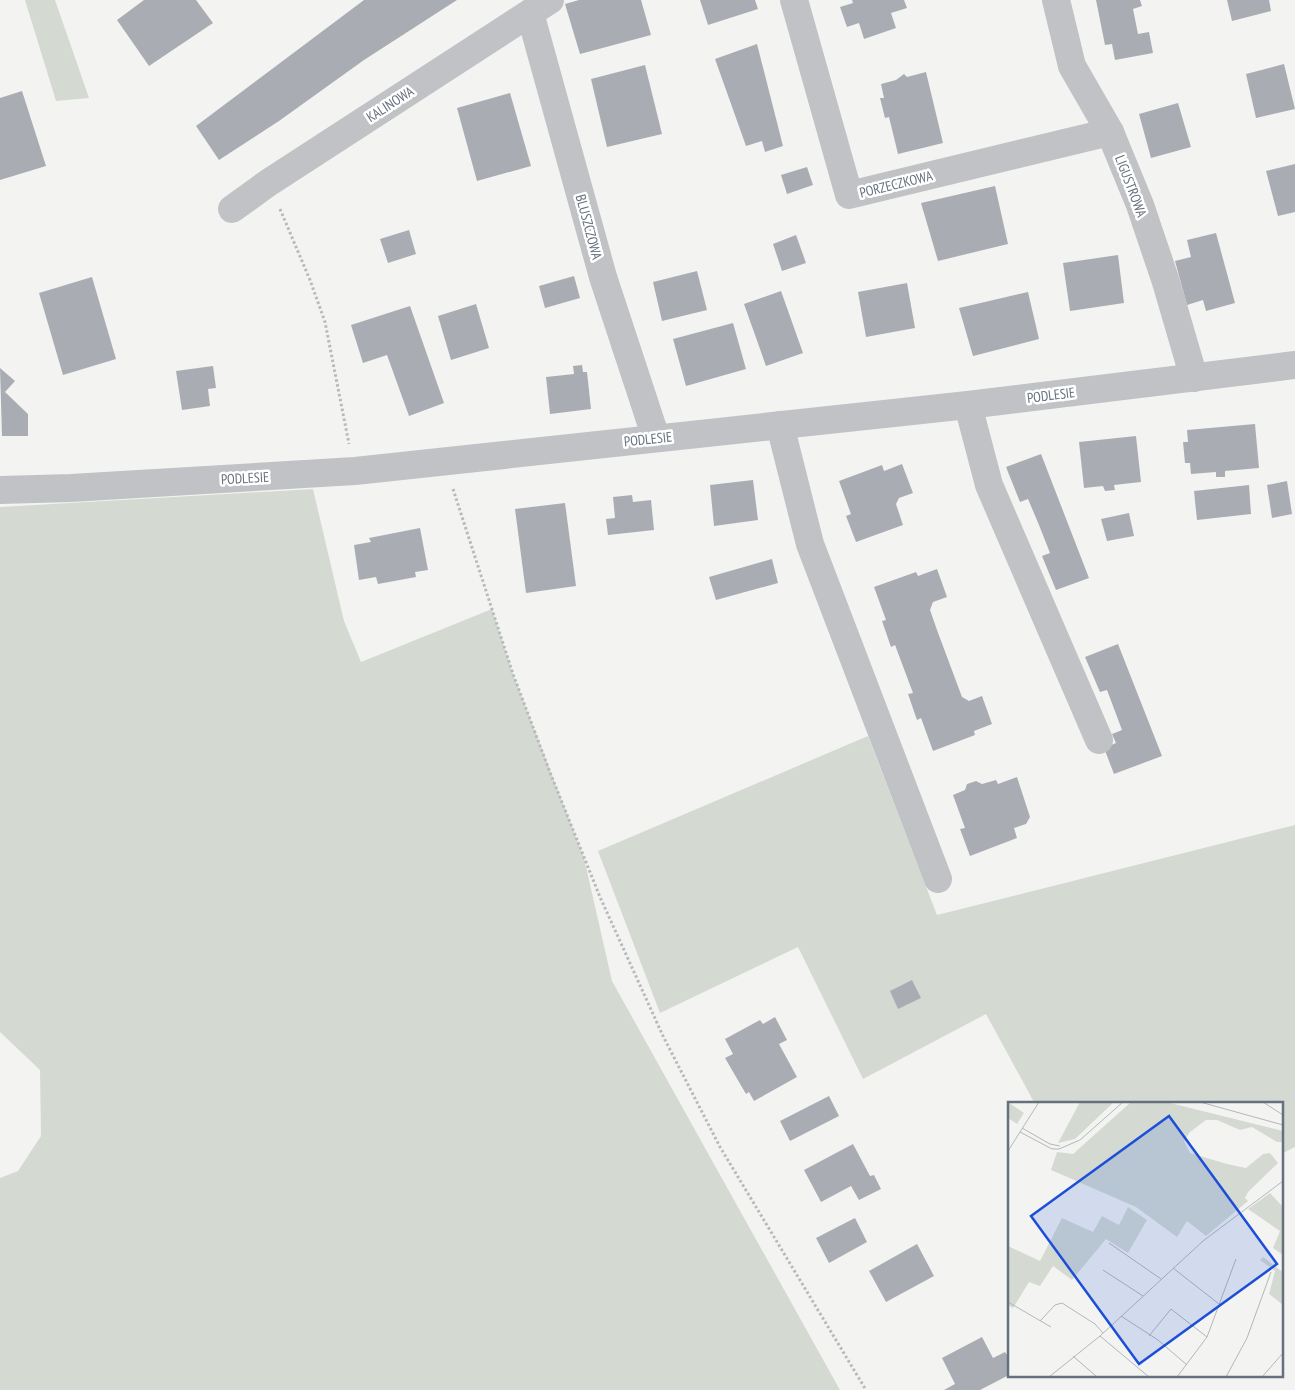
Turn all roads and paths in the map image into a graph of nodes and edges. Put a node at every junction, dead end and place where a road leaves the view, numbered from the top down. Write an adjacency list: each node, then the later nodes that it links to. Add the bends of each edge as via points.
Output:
1 (794, 0): 4 (street, PORZECZKOWA, via 850,195)
2 (1056, 0): 4 (street, LIGUSTROWA, via 1072,66)
3 (540, 6): 5 (street, KALINOWA); 11 (street, BLUSZCZOWA, via 603,277)
4 (1110, 132): 8 (street, LIGUSTROWA, via 1149,231)
5 (268, 183): 6 (street, KALINOWA); 12 (path, via 325,322)
6 (232, 209)
7 (1295, 365): 8 (street, PODLESIE)
8 (1194, 378): 9 (street, PODLESIE)
9 (968, 405): 10 (street, PODLESIE); 15 (street, via 990,486)
10 (780, 425): 11 (street, PODLESIE); 16 (street, via 810,544)
11 (656, 438): 13 (street, PODLESIE)
12 (350, 449)
13 (444, 462): 14 (street, PODLESIE, via 355,471); 17 (path, via 551,775 663,1036 720,1147)
14 (0, 490)
15 (1099, 740)
16 (938, 879)
17 (866, 1390)

